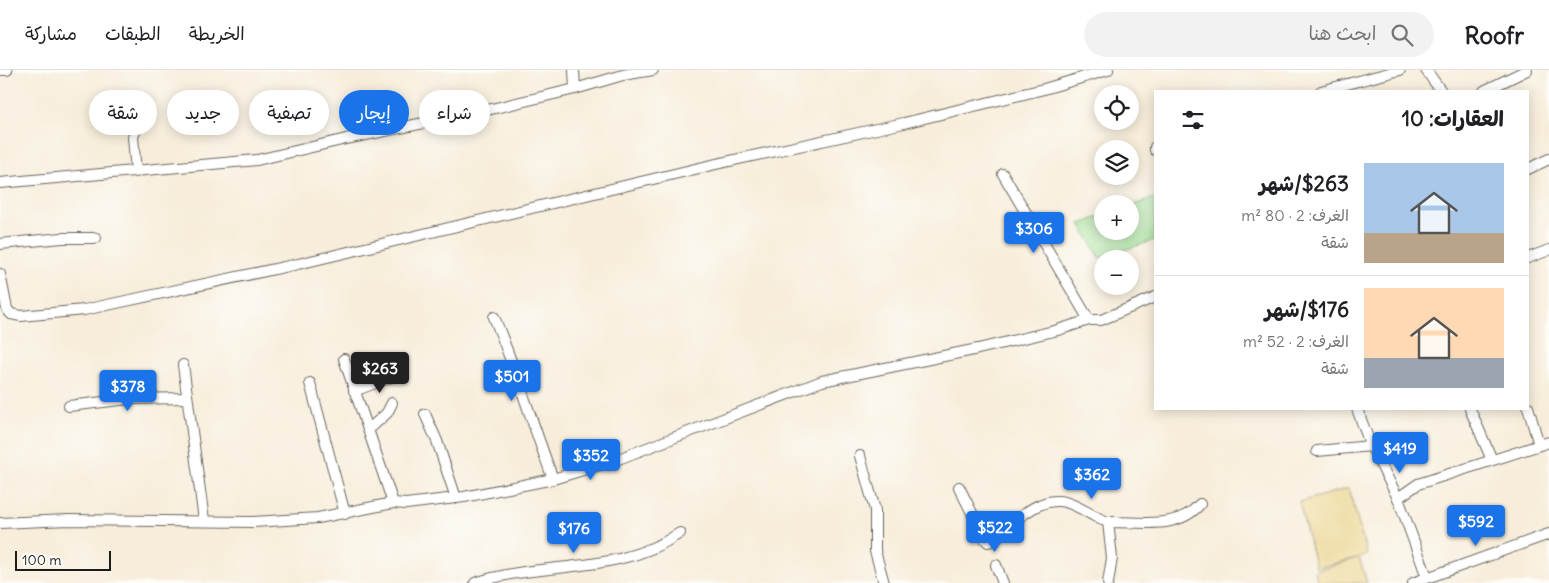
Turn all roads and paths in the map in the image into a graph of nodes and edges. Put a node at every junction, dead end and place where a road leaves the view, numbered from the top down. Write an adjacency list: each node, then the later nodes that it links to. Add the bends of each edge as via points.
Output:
1 (0, 70): 2 (street)
2 (7, 70)
3 (574, 70): 9 (street)
4 (653, 70): 9 (street, via 622,75)
5 (1108, 70): 23 (street, via 904,123 706,166 298,264 84,310 11,314)
6 (1400, 70): 10 (street)
7 (1426, 70): 11 (street)
8 (1527, 70): 12 (street)
9 (575, 90): 16 (street, via 257,160)
10 (1325, 90)
11 (1440, 90)
12 (1486, 90)
13 (134, 135): 16 (street)
14 (1549, 159): 15 (street)
15 (1529, 169)
16 (136, 172): 18 (street)
17 (1003, 174): 26 (street)
18 (0, 184)
19 (96, 238): 20 (street)
20 (0, 244)
21 (1549, 250): 22 (street)
22 (1529, 258)
23 (0, 274)
24 (1154, 297): 26 (street, via 1101,320)
25 (494, 317): 45 (street)
26 (1089, 320): 45 (street, via 978,349 822,380 614,461)
27 (344, 360): 31 (street)
28 (183, 365): 32 (street)
29 (397, 375): 31 (street)
30 (310, 383): 51 (street)
31 (354, 391): 39 (street)
32 (187, 398): 34 (street, via 129,399); 52 (street)
33 (392, 403): 39 (street, via 387,413)
34 (69, 406)
35 (1529, 409): 40 (street)
36 (1356, 410): 41 (street)
37 (1470, 410): 44 (street)
38 (425, 414): 47 (street)
39 (368, 430): 49 (street)
40 (1544, 443): 44 (street)
41 (1371, 446): 42 (street); 48 (street)
42 (1317, 451)
43 (860, 456): 60 (street, via 875,510 875,551)
44 (1492, 460): 48 (street, via 1418,484)
45 (553, 479): 47 (street)
46 (959, 487): 53 (street, via 988,542 1029,510 1045,502 1066,502)
47 (456, 498): 49 (street)
48 (1398, 498): 58 (street)
49 (393, 503): 51 (street)
50 (1200, 504): 53 (street, via 1179,520)
51 (346, 514): 52 (street, via 253,522)
52 (204, 520): 54 (street)
53 (1108, 522): 62 (street, via 1112,558)
54 (0, 523)
55 (680, 533): 59 (street, via 649,551 622,559 594,565 538,569)
56 (1549, 534): 58 (street)
57 (996, 565): 61 (street)
58 (1427, 578): 63 (street)
59 (474, 583)
60 (884, 583)
61 (1003, 583)
62 (1108, 583)
63 (1413, 583)

